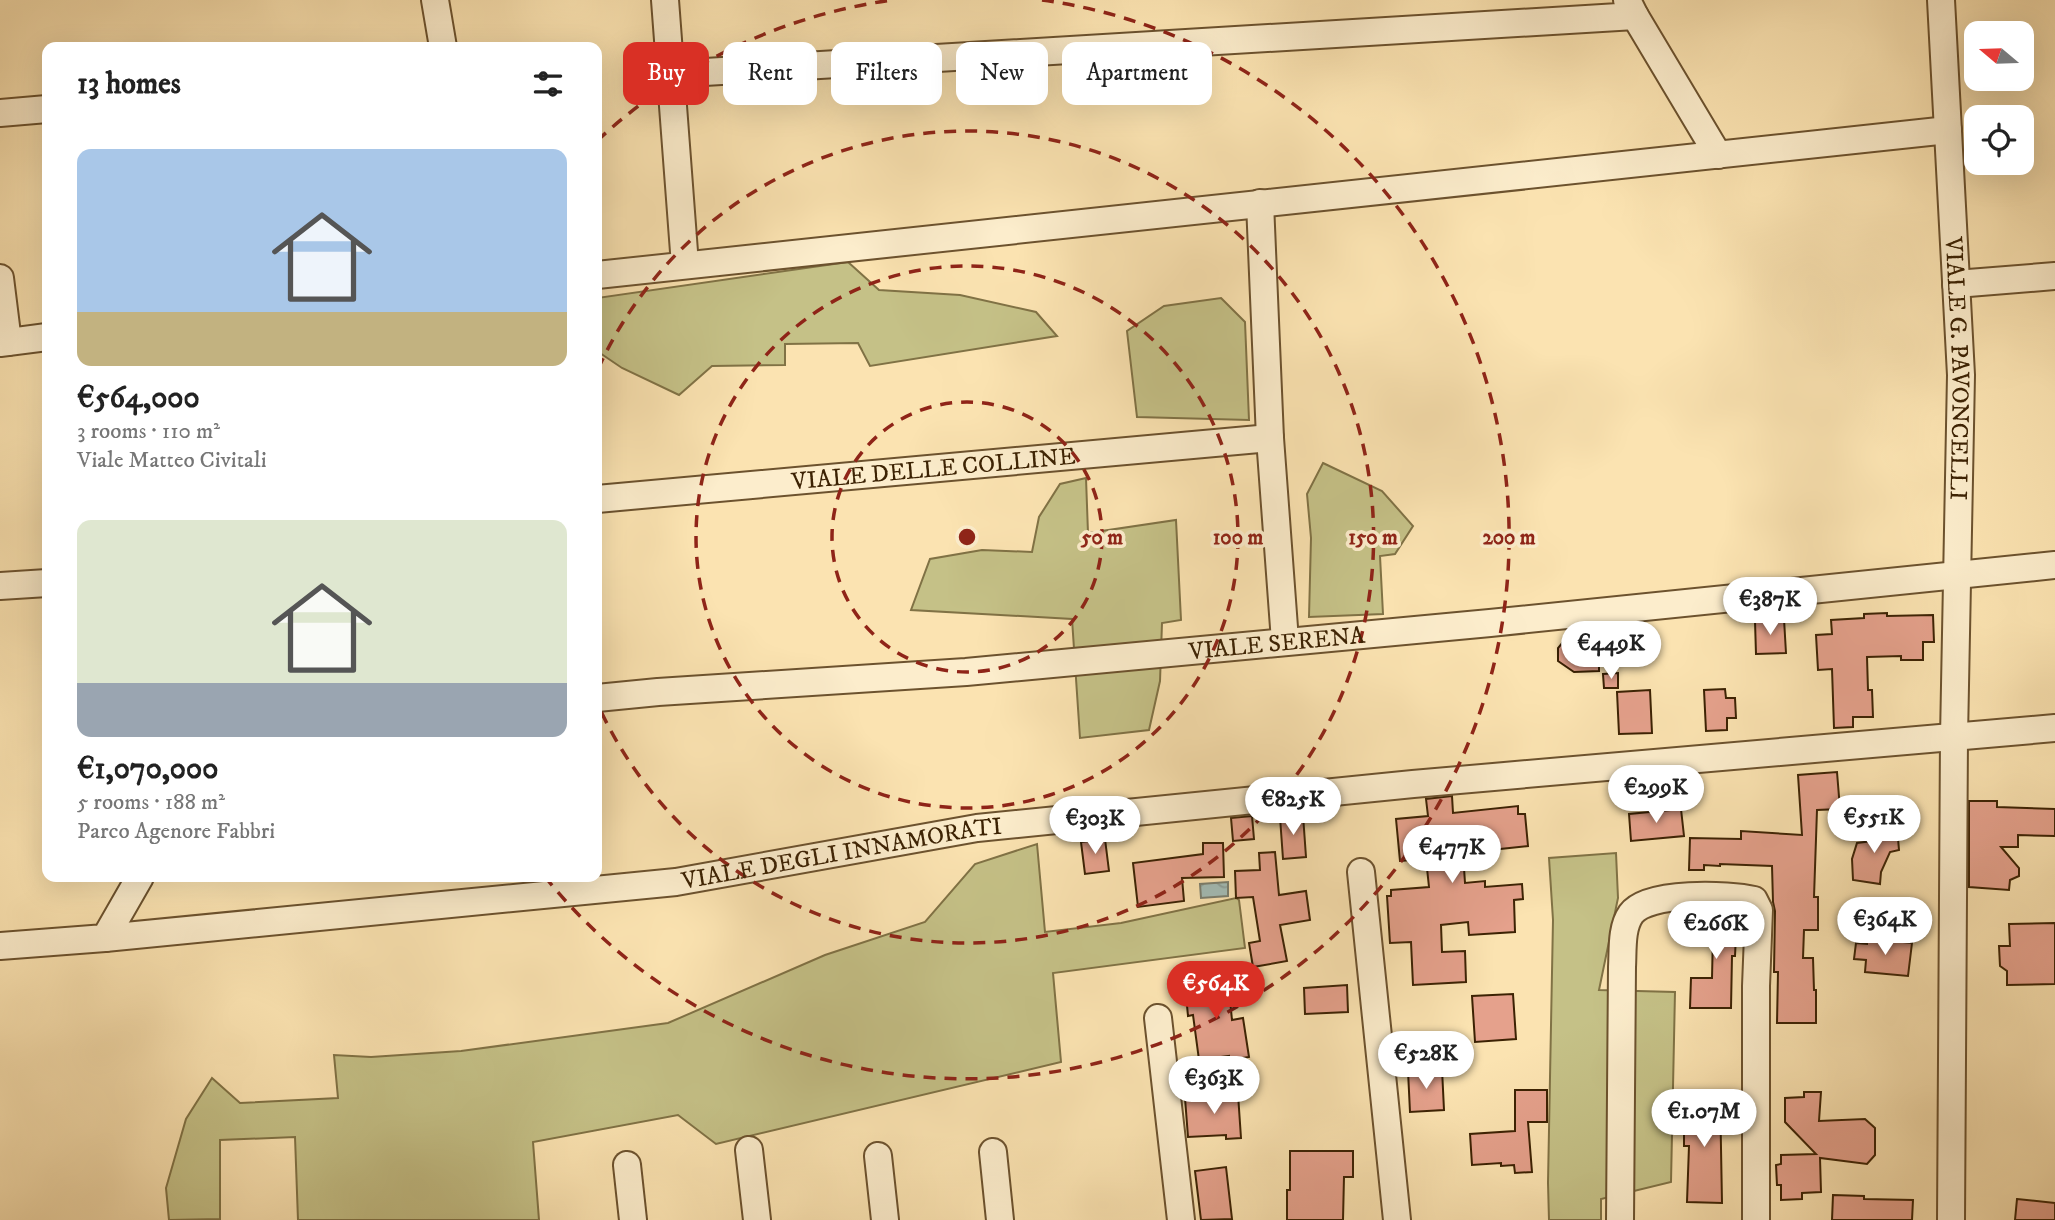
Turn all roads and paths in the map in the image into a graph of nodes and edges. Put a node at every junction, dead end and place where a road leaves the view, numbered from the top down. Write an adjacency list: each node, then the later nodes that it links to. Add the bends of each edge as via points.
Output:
1 (435, 0): 5 (street)
2 (665, 0): 6 (street)
3 (1941, 0): 11 (street, VIALE G. PAVONCELLI)
4 (1631, 8): 7 (street); 12 (street)
5 (442, 42)
6 (668, 42)
7 (709, 71)
8 (673, 105): 14 (street)
9 (42, 109): 10 (street)
10 (0, 113)
11 (1948, 130): 12 (street); 18 (street, VIALE G. PAVONCELLI)
12 (1718, 155): 13 (street)
13 (1261, 203): 14 (street); 21 (street)
14 (685, 265): 15 (street)
15 (602, 274)
16 (2055, 276): 18 (street)
17 (0, 278): 20 (street)
18 (1956, 284): 24 (street, VIALE G. PAVONCELLI, via 1961,375)
19 (42, 338): 20 (street)
20 (4, 342)
21 (1270, 438): 22 (street, VIALE DELLE COLLINE); 27 (street)
22 (602, 499)
23 (2055, 565): 24 (street, VIALE SERENA)
24 (1956, 574): 27 (street, VIALE SERENA); 30 (street, VIALE G. PAVONCELLI)
25 (42, 583): 26 (street)
26 (0, 586)
27 (1286, 641): 28 (street, VIALE SERENA, via 966,672)
28 (602, 698)
29 (2055, 728): 30 (street, VIALE DEGLI INNAMORATI)
30 (1954, 737): 33 (street, VIALE DEGLI INNAMORATI, via 977,828 676,882); 48 (street, VIALE G. PAVONCELLI)
31 (1360, 872): 45 (street)
32 (137, 882): 33 (street)
33 (106, 938): 34 (street, VIALE DEGLI INNAMORATI)
34 (0, 946)
35 (1158, 1018): 44 (street)
36 (748, 1150): 41 (street)
37 (993, 1152): 43 (street)
38 (878, 1156): 42 (street)
39 (627, 1165): 40 (street)
40 (633, 1220)
41 (757, 1220)
42 (885, 1220)
43 (1000, 1220)
44 (1181, 1220)
45 (1397, 1220)
46 (1620, 1220): 47 (street, via 1622,967 1629,916 1650,902 1735,896 1754,900 1759,910)
47 (1756, 1220)
48 (1951, 1220)

